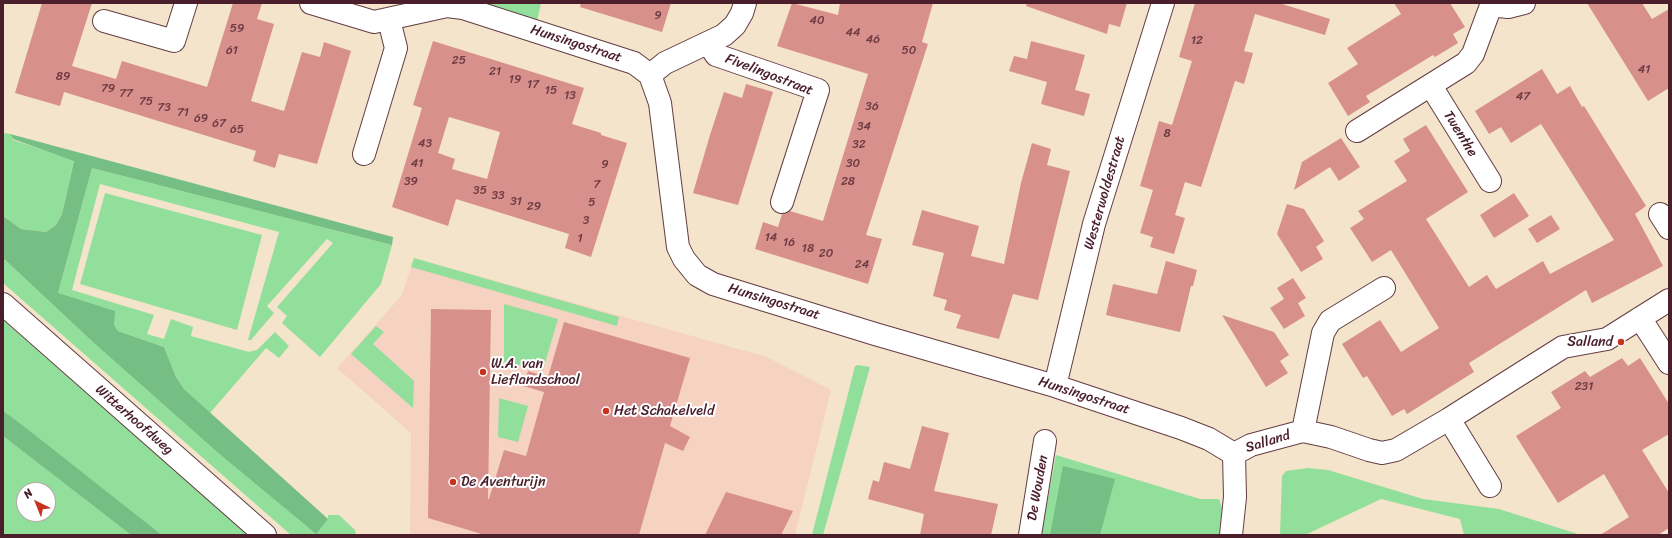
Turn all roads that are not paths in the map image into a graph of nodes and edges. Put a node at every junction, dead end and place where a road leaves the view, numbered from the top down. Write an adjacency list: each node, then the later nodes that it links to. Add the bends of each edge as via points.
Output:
1 (186, 3): 7 (street, via 174,41)
2 (311, 3): 8 (street, Hunsingostraat, via 374,22)
3 (745, 3): 9 (street, Fivelingostraat, via 734,25 724,35)
4 (1163, 3): 21 (street, Westerwoldestraat, via 1094,224)
5 (1492, 3): 6 (street, via 1508,7); 11 (street, via 1473,54 1466,63)
6 (1524, 3)
7 (104, 20)
8 (389, 20): 10 (street, Hunsingostraat, via 447,6 463,8 634,63); 13 (street, via 396,48)
9 (708, 44): 10 (street, Fivelingostraat, via 665,63); 15 (street, Fivelingostraat, via 716,55 818,90)
10 (650, 75): 21 (street, Hunsingostraat, via 660,103 678,247 697,275 713,284)
11 (1430, 86): 12 (street); 14 (street, Twenthe)
12 (1357, 131)
13 (364, 154)
14 (1490, 181)
15 (782, 202)
16 (1384, 288): 23 (street, Salland, via 1330,321 1323,333)
17 (1669, 300): 19 (street, Salland)
18 (3, 304): 27 (street, Witterhoofdweg)
19 (1640, 318): 20 (street); 22 (street, Salland, via 1607,340 1562,347)
20 (1669, 363)
21 (1055, 386): 25 (street, Hunsingostraat, via 1181,428 1209,439)
22 (1449, 419): 23 (street, Salland, via 1396,450 1382,452); 26 (street)
23 (1303, 431): 25 (street, Salland, via 1251,445)
24 (1046, 442): 28 (street, De Wouden)
25 (1234, 454): 29 (street)
26 (1490, 486)
27 (265, 535)
28 (1030, 535)
29 (1232, 535)

